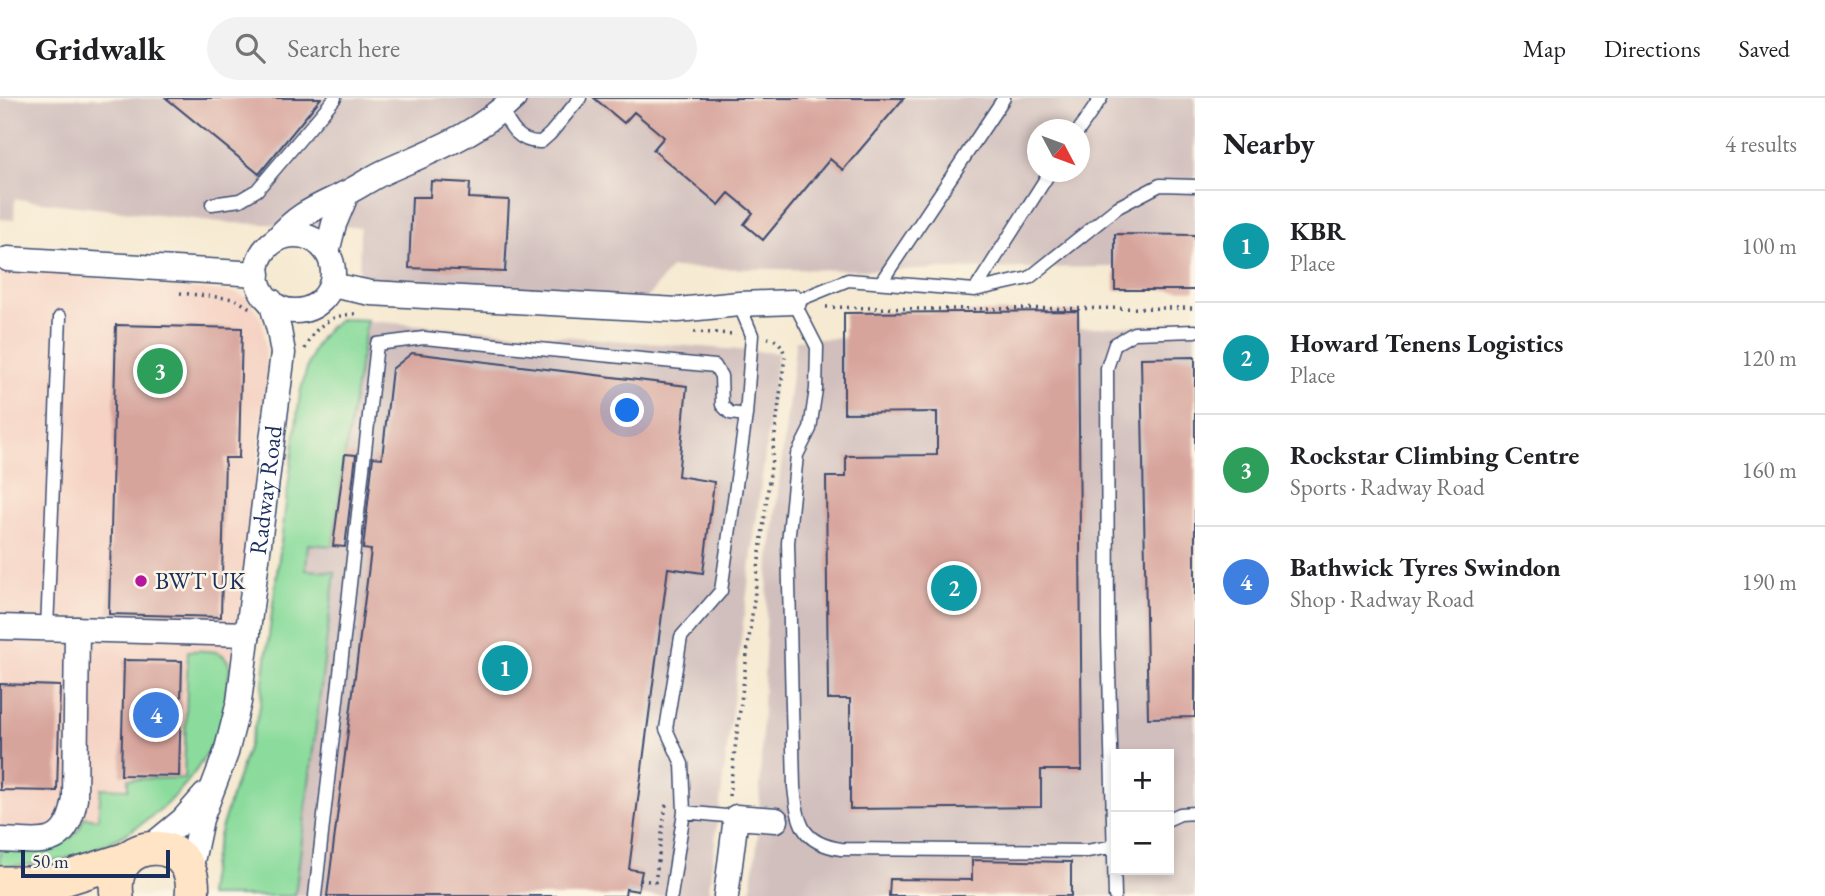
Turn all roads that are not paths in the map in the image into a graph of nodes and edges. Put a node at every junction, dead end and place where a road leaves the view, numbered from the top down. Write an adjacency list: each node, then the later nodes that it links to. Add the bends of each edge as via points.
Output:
1 (335, 98): 10 (lane, via 257,190 240,200)
2 (580, 98): 5 (lane, via 541,142 528,141 514,131)
3 (1004, 98): 15 (lane)
4 (1101, 98): 6 (lane)
5 (508, 104): 9 (street, via 448,145)
6 (1087, 119)
7 (1044, 182): 17 (lane)
8 (1195, 186): 17 (lane, via 1160,186 1118,207 1029,278)
9 (348, 193): 11 (street, via 298,217); 12 (street)
10 (212, 204)
11 (276, 240): 12 (street, via 306,236); 14 (street, via 263,253)
12 (327, 252): 16 (street, via 333,269)
13 (3, 258): 14 (street)
14 (258, 274): 20 (street)
15 (881, 282): 17 (lane); 18 (lane, via 848,280)
16 (331, 285): 19 (street, via 371,293 678,310); 21 (street)
17 (975, 290)
18 (794, 302): 19 (street); 36 (lane, via 817,346 817,389 810,429 797,455 788,543 794,787)
19 (739, 304): 25 (lane, via 752,335)
20 (262, 306): 21 (street); 24 (street, Radway Road)
21 (312, 307): 24 (street, Radway Road)
22 (60, 317): 27 (lane)
23 (1195, 331): 32 (lane, via 1134,333 1115,344 1107,368 1108,635)
24 (293, 353): 29 (street, Radway Road)
25 (746, 415): 31 (lane, via 721,591 681,637 667,729 682,764); 45 (lane, via 722,405 721,376 715,366 424,338 377,344)
26 (0, 627): 27 (street)
27 (47, 629): 28 (street)
28 (77, 629): 29 (street); 37 (street, via 71,820 66,830 48,841)
29 (248, 634): 30 (street, Radway Road, via 233,729)
30 (211, 789): 39 (street, Radway Road, via 183,820); 41 (street, Radway Road, via 197,835)
31 (684, 811): 34 (lane); 46 (lane)
32 (1115, 812)
33 (1195, 813): 35 (lane)
34 (736, 817): 36 (street); 47 (street)
35 (1174, 817)
36 (788, 821): 38 (lane, via 822,846 841,849)
37 (0, 840)
38 (1111, 848)
39 (138, 853): 41 (main road, via 161,848 173,852 183,860); 42 (main road); 44 (main road, via 119,869)
40 (1115, 875): 48 (lane)
41 (191, 884)
42 (28, 886): 43 (main road)
43 (93, 896)
44 (117, 896)
45 (315, 896)
46 (671, 896)
47 (726, 896)
48 (1115, 896)

